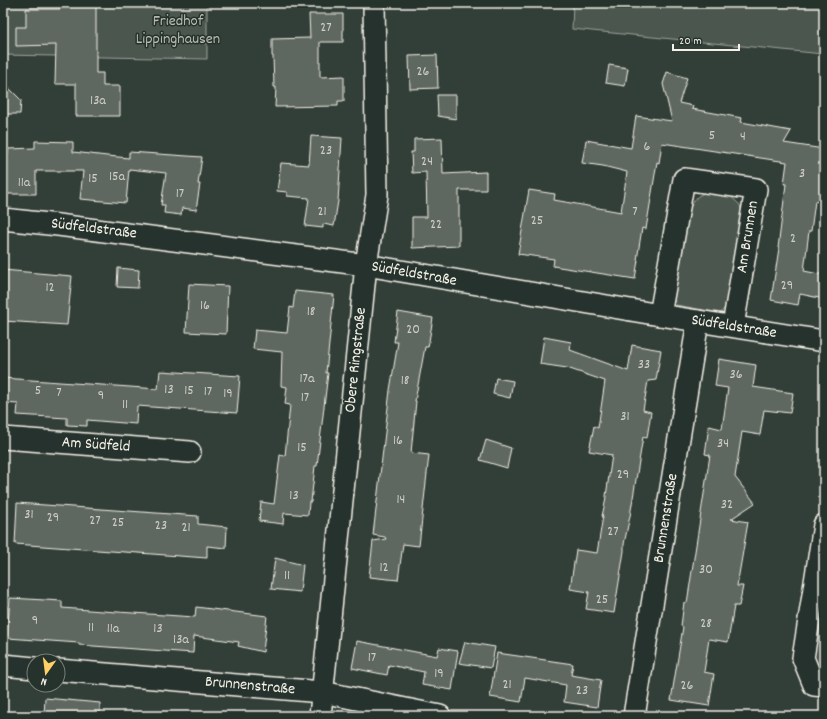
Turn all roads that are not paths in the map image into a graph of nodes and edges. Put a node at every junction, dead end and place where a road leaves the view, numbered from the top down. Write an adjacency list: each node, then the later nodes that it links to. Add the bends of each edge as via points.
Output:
1 (374, 3): 3 (street, Obere Ringstraße, via 377,195)
2 (3, 219): 3 (street, Südfeldstraße)
3 (366, 265): 4 (street, Südfeldstraße); 15 (street, Obere Ringstraße)
4 (660, 315): 5 (street, Südfeldstraße); 6 (street, Am Brunnen, via 684,179 756,189)
5 (698, 321): 6 (street, Südfeldstraße); 18 (street, Brunnenstraße)
6 (734, 326): 7 (street, Südfeldstraße)
7 (824, 341)
8 (3, 438): 9 (street, Am Südfeld)
9 (190, 452)
10 (824, 525): 14 (street, via 803,658 814,685)
11 (3, 665): 12 (street)
12 (26, 667)
13 (66, 671): 15 (street, Brunnenstraße)
14 (824, 686)
15 (322, 692): 16 (street, Obere Ringstraße); 17 (street, Brunnenstraße)
16 (320, 716)
17 (440, 716)
18 (634, 716)

